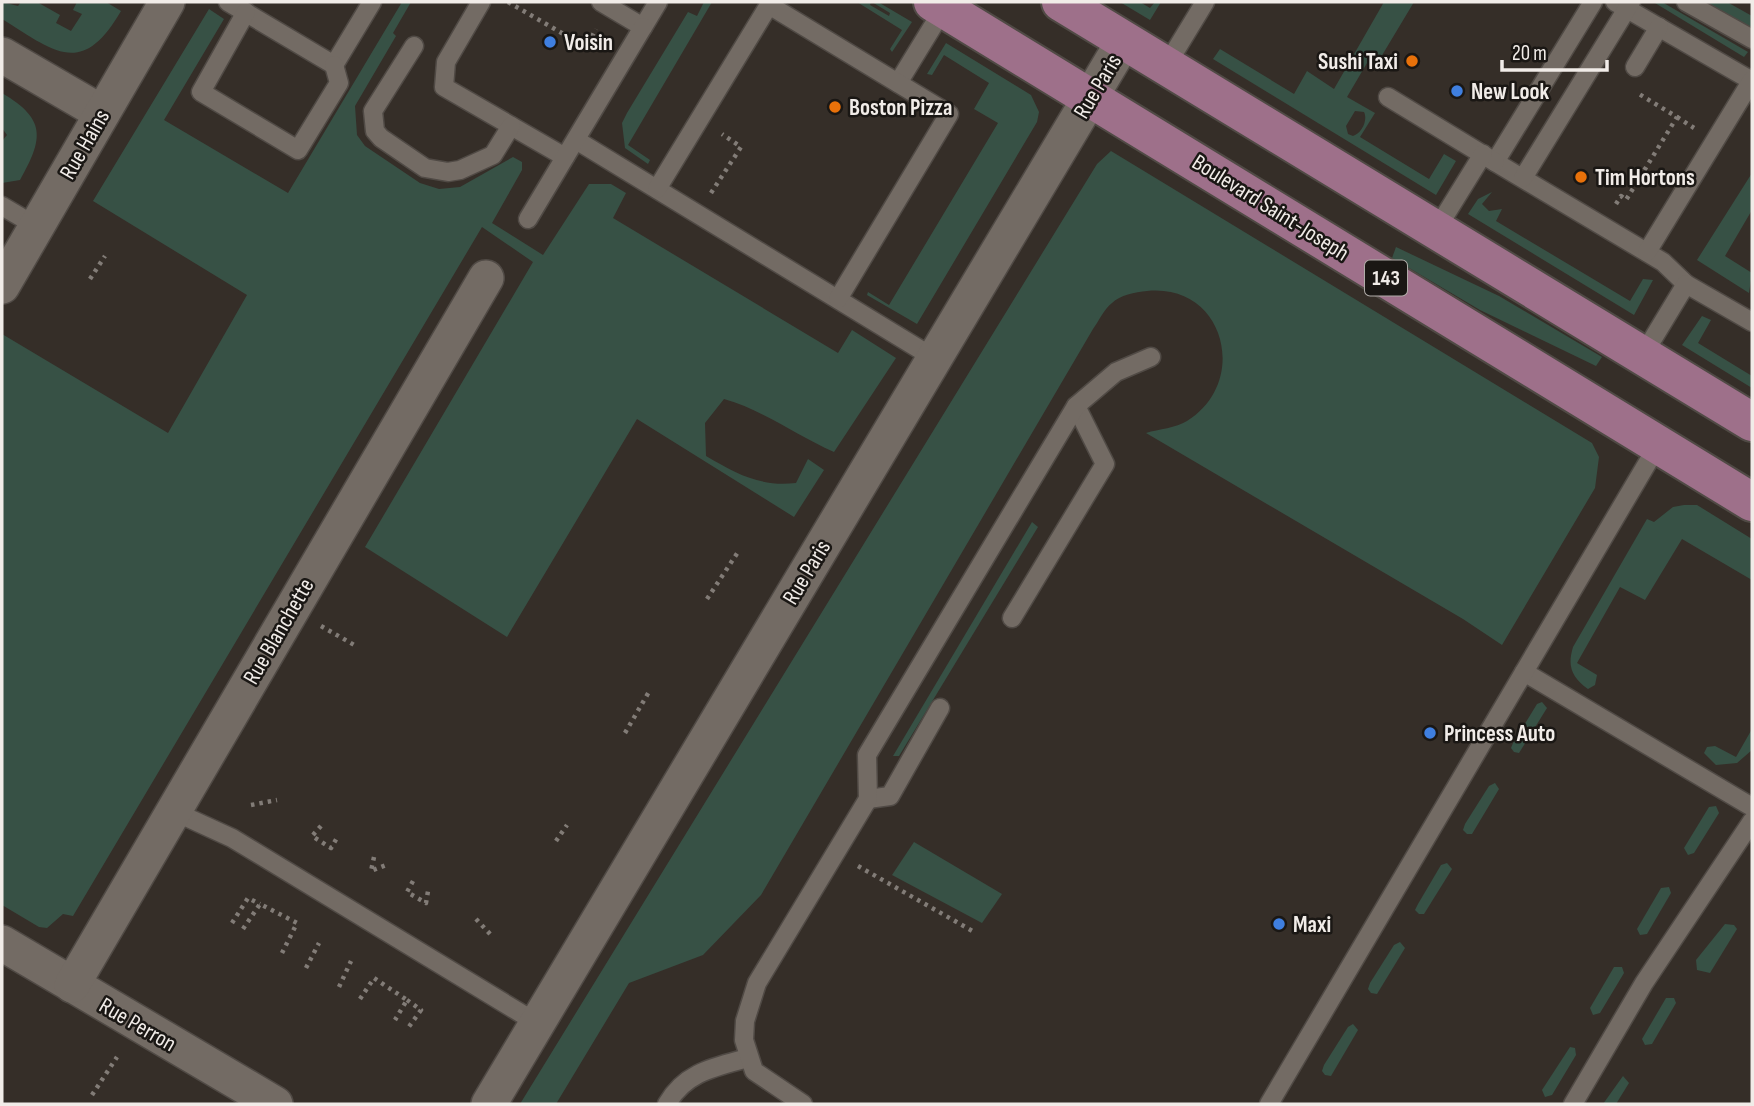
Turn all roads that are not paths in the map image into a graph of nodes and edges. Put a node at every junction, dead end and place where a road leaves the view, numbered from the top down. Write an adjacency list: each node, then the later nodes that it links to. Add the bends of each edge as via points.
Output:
1 (167, 2): 27 (street, Rue Hains)
2 (228, 2): 13 (lane)
3 (372, 2): 20 (lane)
4 (481, 2): 28 (lane, via 446,62 444,88)
5 (601, 2): 14 (lane)
6 (658, 2): 14 (lane)
7 (1061, 2): 17 (main road)
8 (1205, 2): 21 (lane)
9 (1593, 2): 31 (lane)
10 (1686, 2): 16 (lane)
11 (1624, 4): 15 (lane); 32 (lane)
12 (939, 5): 24 (lane); 25 (main road, Boulevard Saint-Joseph / 143)
13 (246, 12): 20 (lane); 20 (lane, via 201,92 298,150 339,83)
14 (643, 27): 29 (lane)
15 (1659, 27): 22 (lane); 23 (lane)
16 (1752, 39)
17 (1124, 41): 21 (main road); 25 (street, Rue Paris)
18 (414, 46): 28 (lane, via 373,111 375,131 381,138 425,167 448,172 492,155)
19 (2, 55): 27 (street)
20 (334, 65)
21 (1166, 66): 37 (main road)
22 (1635, 67)
23 (1752, 80): 38 (lane)
24 (898, 83): 33 (lane, via 769,5); 42 (lane, via 949,114)
25 (1090, 97): 46 (street, Rue Paris); 49 (main road, Boulevard Saint-Joseph / 143)
26 (1388, 97): 31 (lane)
27 (102, 113): 36 (street, Rue Hains)
28 (511, 125): 30 (lane)
29 (576, 139): 30 (lane); 33 (lane)
30 (565, 157): 35 (lane)
31 (1489, 158): 32 (lane); 37 (lane)
32 (1523, 178): 38 (lane)
33 (657, 189): 42 (lane)
34 (2, 206): 36 (lane)
35 (528, 219)
36 (36, 226): 41 (street, Rue Hains)
37 (1436, 230): 44 (main road)
38 (1647, 252): 40 (lane)
39 (486, 278): 56 (street, Rue Blanchette)
40 (1686, 284): 43 (lane); 44 (lane)
41 (2, 286)
42 (838, 299): 46 (lane)
43 (1752, 323)
44 (1643, 355): 48 (main road)
45 (1151, 357): 47 (lane, via 1116,372)
46 (934, 358): 60 (street, Rue Paris)
47 (1076, 406): 51 (lane, via 1105,464); 54 (lane, via 867,755)
48 (1752, 422)
49 (1658, 445): 50 (main road, Boulevard Saint-Joseph / 143); 52 (lane)
50 (1752, 502)
51 (1012, 618)
52 (1524, 672): 55 (lane); 66 (lane)
53 (940, 708): 54 (lane, via 890,796)
54 (868, 799): 61 (lane, via 757,983 745,1021)
55 (1752, 807)
56 (173, 811): 59 (street, Rue Blanchette); 60 (lane, via 232,838)
57 (1752, 821): 67 (lane, via 1644,983)
58 (2, 943): 59 (street, Rue Perron)
59 (72, 985): 62 (street, Rue Perron)
60 (537, 1023): 63 (street, Rue Paris)
61 (748, 1058): 64 (lane, via 695,1074); 65 (lane, via 763,1080)
62 (275, 1104)
63 (489, 1104)
64 (667, 1104)
65 (803, 1104)
66 (1269, 1104)
67 (1573, 1104)

